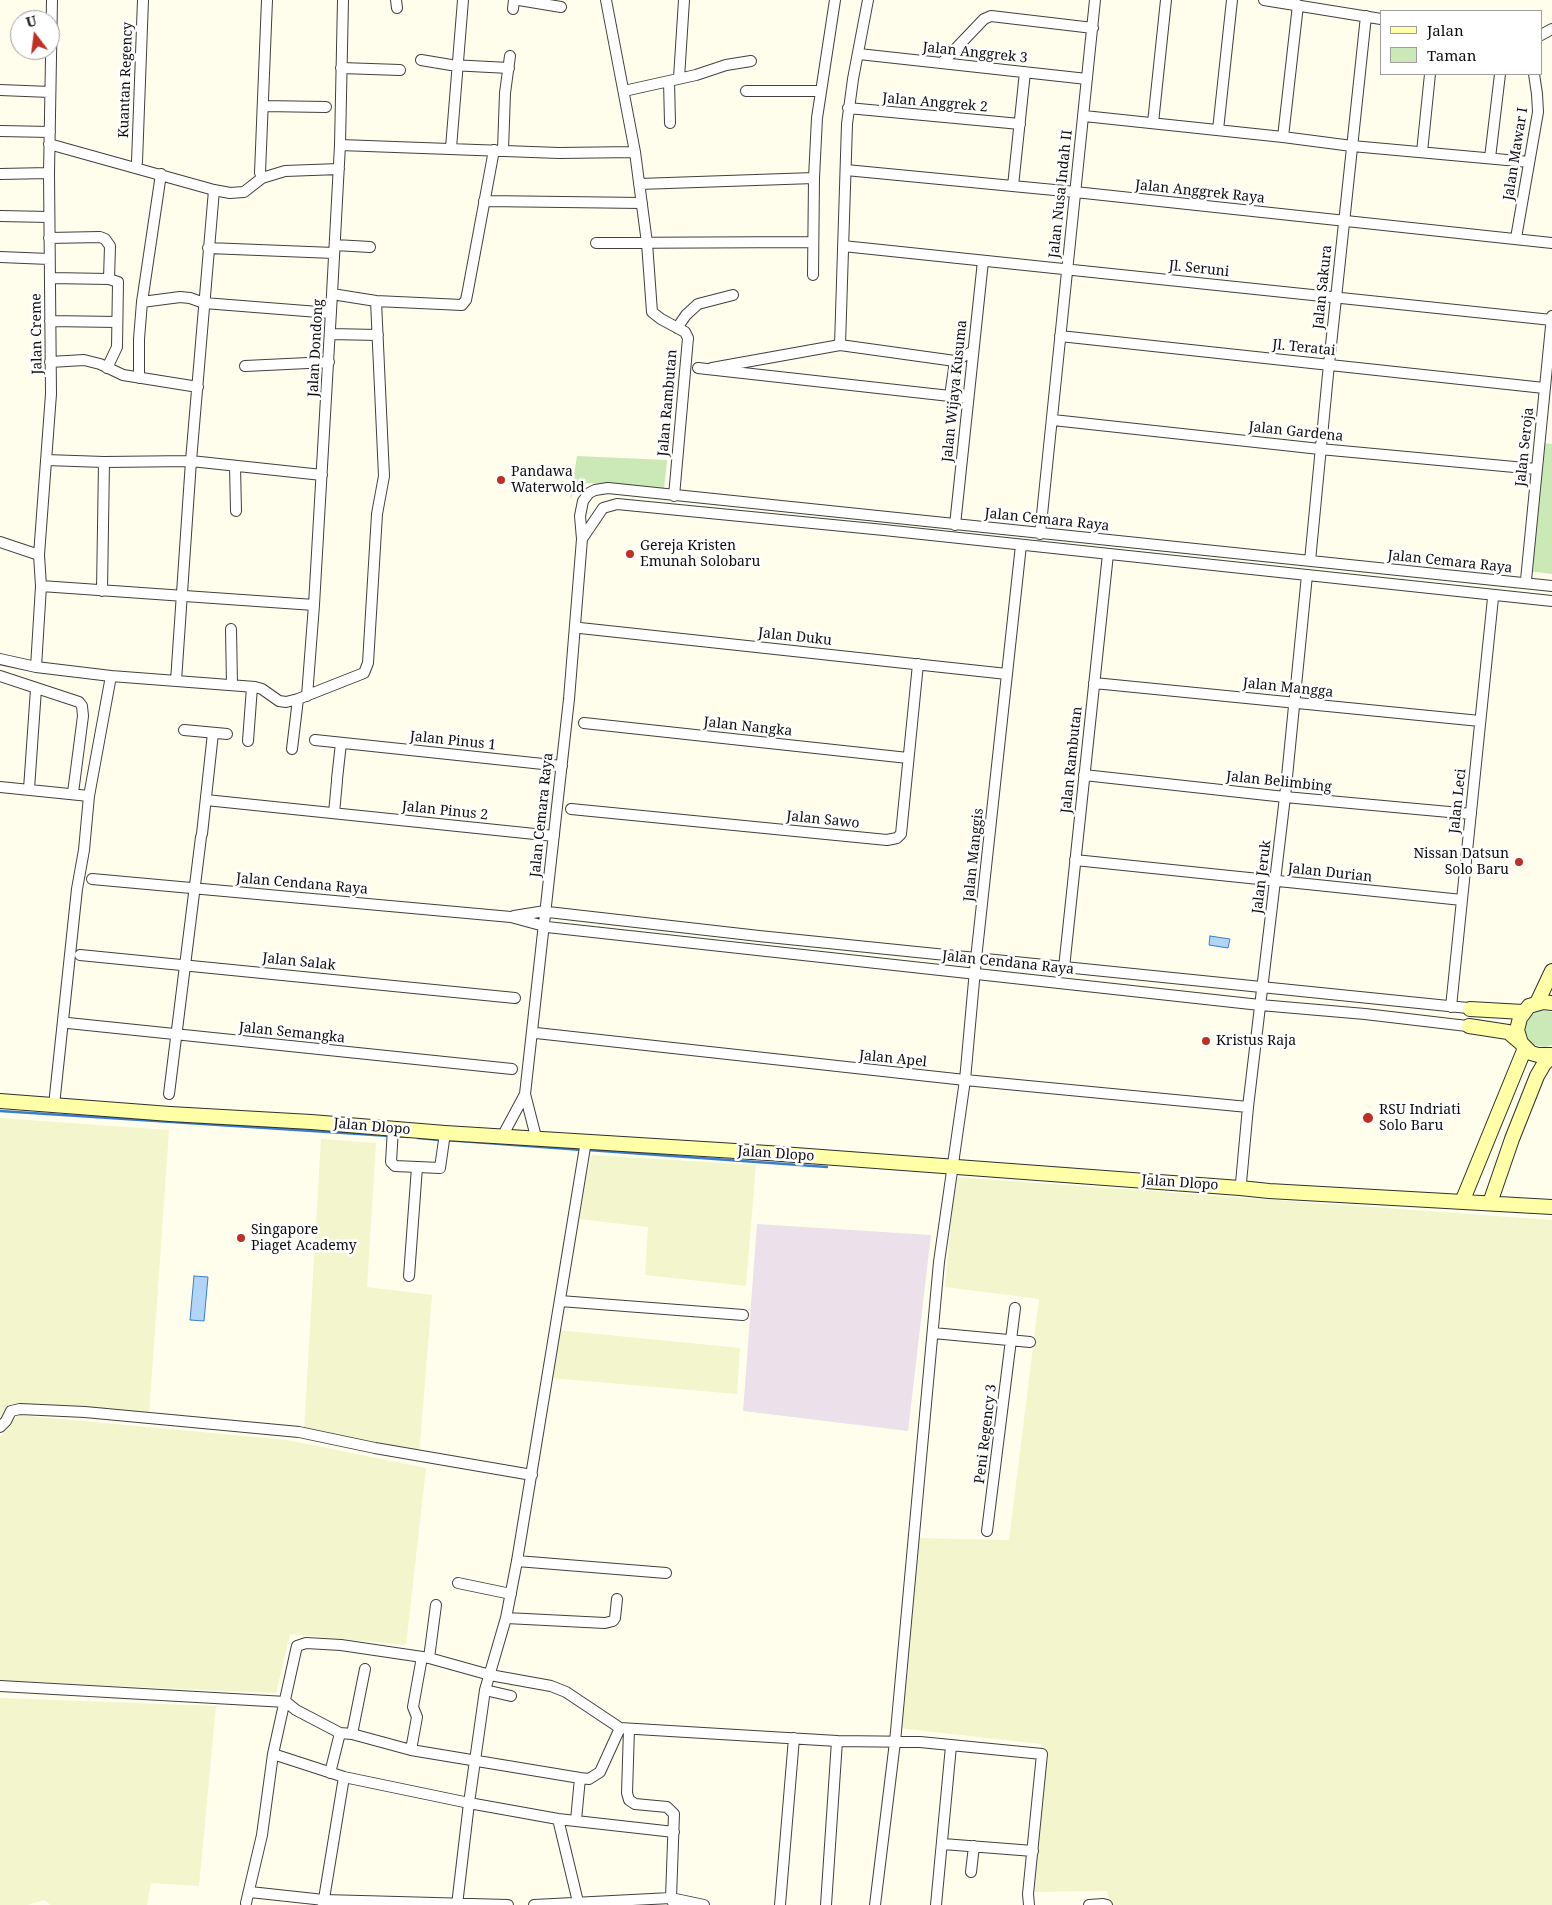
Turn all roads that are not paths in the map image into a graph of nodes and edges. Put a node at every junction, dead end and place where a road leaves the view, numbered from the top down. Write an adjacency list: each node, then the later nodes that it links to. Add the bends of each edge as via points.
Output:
1 (52, 0): 40 (street, Jalan Creme)
2 (143, 0): 60 (street, Kuantan Regency)
3 (267, 0): 41 (street)
4 (343, 0): 26 (street, Jalan Dondong)
5 (463, 0): 25 (street)
6 (606, 0): 37 (street)
7 (684, 0): 33 (street)
8 (835, 0): 39 (street)
9 (868, 0): 20 (street)
10 (1095, 0): 19 (street, Jalan Nusa Indah II)
11 (1166, 0): 47 (street)
12 (1232, 0): 48 (street)
13 (1264, 0): 15 (street)
14 (515, 3): 16 (street)
15 (1298, 5): 17 (street); 51 (street)
16 (560, 7)
17 (1366, 16): 18 (street); 54 (street, Jalan Sakura)
18 (1380, 19)
19 (1093, 28): 24 (street, via 990,16); 34 (street, Jalan Nusa Indah II)
20 (859, 54): 24 (street, Jalan Anggrek 3); 43 (street)
21 (510, 56): 27 (street)
22 (421, 60): 25 (street)
23 (751, 61): 33 (street)
24 (942, 63): 29 (street, Jalan Anggrek 3)
25 (457, 65): 27 (street); 55 (street)
26 (341, 68): 28 (street); 53 (street, Jalan Dondong)
27 (509, 68): 56 (street)
28 (400, 70)
29 (1025, 72): 34 (street, Jalan Anggrek 3); 46 (street)
30 (1430, 75): 58 (street)
31 (1500, 75): 59 (street)
32 (1534, 75): 61 (street, Jalan Mawar I, via 1538,112)
33 (679, 78): 35 (street)
34 (1087, 79): 44 (street, Jalan Nusa Indah II)
35 (668, 82): 37 (street); 45 (street)
36 (1, 89): 40 (street)
37 (624, 91): 57 (street)
38 (746, 91): 39 (street)
39 (820, 91): 68 (street)
40 (50, 92): 50 (street, Jalan Creme)
41 (262, 106): 42 (street); 65 (street)
42 (326, 106)
43 (848, 108): 46 (street, Jalan Anggrek 2); 63 (street)
44 (1084, 116): 47 (street); 72 (street, Jalan Nusa Indah II)
45 (670, 123)
46 (1020, 124): 70 (street)
47 (1153, 124): 48 (street)
48 (1218, 130): 51 (street)
49 (0, 131): 50 (street)
50 (50, 132): 52 (street, Jalan Creme)
51 (1283, 137): 54 (street)
52 (49, 144): 64 (street, Jalan Creme); 67 (street)
53 (340, 145): 55 (street); 62 (street, Jalan Dondong)
54 (1352, 146): 58 (street); 77 (street, Jalan Sakura)
55 (451, 148): 56 (street)
56 (498, 150): 57 (street); 73 (street)
57 (635, 152): 69 (street)
58 (1422, 152): 59 (street)
59 (1490, 158): 61 (street)
60 (137, 162)
61 (1529, 162): 79 (street, Jalan Mawar I)
62 (339, 169): 71 (street, via 277,173 262,178 244,192); 87 (street, Jalan Dondong)
63 (846, 170): 70 (street, Jalan Anggrek Raya); 84 (street)
64 (49, 173): 66 (street); 76 (street, Jalan Creme)
65 (260, 173)
66 (0, 174)
67 (161, 174): 71 (street); 99 (street)
68 (814, 178): 69 (street); 80 (street)
69 (639, 184): 74 (street)
70 (1013, 186): 72 (street, Jalan Anggrek Raya)
71 (214, 190): 86 (street)
72 (1075, 192): 77 (street, Jalan Anggrek Raya); 91 (street, Jalan Nusa Indah II)
73 (484, 201): 74 (street); 98 (street, via 466,300 462,305)
74 (642, 203): 82 (street)
75 (0, 216): 76 (street)
76 (49, 217): 78 (street, Jalan Creme)
77 (1344, 221): 79 (street, Jalan Anggrek Raya); 97 (street, Jalan Sakura)
78 (49, 238): 89 (street, Jalan Creme); 94 (street, via 105,239 110,246)
79 (1516, 238): 83 (street, Jalan Anggrek Raya)
80 (813, 242): 82 (street); 92 (street)
81 (596, 243): 82 (street)
82 (647, 243): 105 (street, via 652,312)
83 (1552, 243)
84 (843, 246): 90 (street, Jl. Seruni); 109 (street)
85 (370, 247): 87 (street)
86 (208, 248): 87 (street); 100 (street)
87 (335, 249): 95 (street, Jalan Dondong)
88 (0, 257): 89 (street)
89 (49, 259): 93 (street, Jalan Creme)
90 (983, 261): 91 (street, Jl. Seruni); 110 (street, Jalan Wijaya Kusuma)
91 (1067, 269): 97 (street, Jl. Seruni); 108 (street, Jalan Nusa Indah II)
92 (813, 275)
93 (50, 278): 94 (street); 103 (street, Jalan Creme)
94 (109, 280): 104 (street, via 119,284)
95 (332, 294): 98 (street); 101 (street, Jalan Dondong)
96 (733, 295): 105 (street, via 698,304)
97 (1336, 297): 102 (street, Jl. Seruni); 114 (street, Jalan Sakura)
98 (376, 301): 107 (street)
99 (142, 302): 100 (street, via 180,297); 119 (street, via 138,339)
100 (204, 303): 101 (street); 120 (street)
101 (332, 313): 106 (street, Jalan Dondong)
102 (1552, 318): 121 (street, Jalan Seroja)
103 (50, 321): 104 (street); 112 (street, Jalan Creme)
104 (117, 322): 116 (street, via 117,347)
105 (677, 328): 133 (street, Jalan Rambutan, via 685,332 688,340)
106 (330, 334): 107 (street); 113 (street, Jalan Dondong)
107 (378, 335): 170 (street, via 384,476 377,514 368,663 360,675)
108 (1060, 336): 114 (street, Jl. Teratai); 124 (street, Jalan Nusa Indah II)
109 (840, 344): 111 (street); 118 (street)
110 (974, 351): 111 (street); 123 (street, Jalan Wijaya Kusuma)
111 (955, 361): 122 (street)
112 (50, 362): 116 (street, via 84,360); 126 (street, Jalan Creme, via 52,394)
113 (329, 362): 115 (street); 131 (street, Jalan Dondong)
114 (1329, 364): 121 (street, Jl. Teratai); 125 (street, Jalan Sakura)
115 (245, 366)
116 (107, 368): 119 (street)
117 (698, 368): 118 (street)
118 (712, 368): 122 (street)
119 (139, 378): 120 (street)
120 (198, 387): 127 (street)
121 (1544, 388): 130 (street, Jalan Seroja)
122 (950, 396): 123 (street)
123 (968, 398): 137 (street, Jalan Wijaya Kusuma)
124 (1053, 420): 125 (street, Jalan Gardena); 139 (street, Jalan Nusa Indah II)
125 (1320, 449): 130 (street, Jalan Gardena); 147 (street, Jalan Sakura)
126 (46, 460): 128 (street); 145 (street, Jalan Creme)
127 (191, 461): 128 (street); 129 (street); 153 (street)
128 (104, 462): 152 (street)
129 (235, 466): 131 (street); 135 (street)
130 (1536, 469): 149 (street, Jalan Seroja)
131 (322, 475): 156 (street, Jalan Dondong)
132 (662, 494): 133 (street, Jalan Cemara Raya); 134 (street); 140 (street, Jalan Cemara Raya, via 608,488 595,490 581,507)
133 (674, 496): 136 (street, Jalan Cemara Raya)
134 (660, 508): 138 (street, Jalan Cemara Raya); 140 (street, Jalan Cemara Raya, via 609,506 601,510)
135 (236, 511)
136 (885, 517): 137 (street, Jalan Cemara Raya); 138 (street)
137 (955, 525): 139 (street, Jalan Cemara Raya)
138 (884, 530): 142 (street, Jalan Cemara Raya)
139 (1040, 534): 143 (street, Jalan Cemara Raya)
140 (582, 539): 182 (street, Jalan Cemara Raya)
141 (0, 542): 145 (street)
142 (1020, 545): 144 (street, Jalan Cemara Raya); 162 (street, Jalan Manggis)
143 (1157, 545): 146 (street); 147 (street, Jalan Cemara Raya)
144 (1108, 554): 146 (street, Jalan Cemara Raya); 166 (street, Jalan Rambutan)
145 (39, 555): 150 (street, Jalan Creme)
146 (1156, 559): 148 (street, Jalan Cemara Raya)
147 (1310, 561): 151 (street, Jalan Cemara Raya)
148 (1307, 575): 155 (street, Jalan Cemara Raya); 171 (street, Jalan Jeruk)
149 (1526, 580)
150 (41, 586): 152 (street); 161 (street, Jalan Creme)
151 (1552, 586)
152 (102, 590): 153 (street)
153 (182, 596): 156 (street); 165 (street)
154 (1493, 598): 172 (street, Jalan Leci)
155 (1552, 600)
156 (314, 605): 170 (street, Jalan Dondong)
157 (580, 628): 160 (street, Jalan Duku)
158 (231, 629): 167 (street)
159 (0, 659): 161 (street)
160 (918, 664): 162 (street, Jalan Duku); 181 (street, Jalan Sawo)
161 (36, 667): 164 (street)
162 (1007, 674): 205 (street, Jalan Manggis)
163 (0, 676): 169 (street)
164 (111, 676): 165 (street); 187 (street)
165 (176, 681): 167 (street)
166 (1094, 683): 171 (street, Jalan Mangga); 183 (street, Jalan Rambutan)
167 (232, 685): 168 (street)
168 (252, 687): 170 (street, via 262,689 282,702); 178 (street)
169 (36, 689): 185 (street); 186 (street, via 79,702 82,706)
170 (303, 698): 180 (street, Jalan Dondong)
171 (1295, 702): 172 (street, Jalan Mangga); 188 (street, Jalan Jeruk)
172 (1480, 721): 192 (street, Jalan Leci)
173 (584, 723): 181 (street, Jalan Nangka)
174 (184, 730): 175 (street)
175 (214, 733): 176 (street); 189 (street)
176 (227, 734)
177 (315, 740): 179 (street, Jalan Pinus 1)
178 (248, 741)
179 (341, 743): 182 (street, Jalan Pinus 1); 191 (street)
180 (292, 749)
181 (908, 758): 190 (street, Jalan Sawo, via 900,834 893,840)
182 (562, 766): 193 (street, Jalan Cemara Raya)
183 (1084, 775): 188 (street, Jalan Belimbing); 194 (street, Jalan Rambutan)
184 (0, 787): 185 (street)
185 (29, 789): 186 (street)
186 (74, 794): 187 (street)
187 (89, 796): 229 (street)
188 (1285, 797): 192 (street, Jalan Belimbing); 196 (street, Jalan Jeruk)
189 (206, 800): 191 (street, Jalan Pinus 2); 197 (street)
190 (571, 809)
191 (334, 813): 193 (street, Jalan Pinus 2)
192 (1471, 814): 198 (street, Jalan Leci)
193 (554, 836): 199 (street, Jalan Cemara Raya)
194 (1075, 860): 196 (street, Jalan Durian); 207 (street, Jalan Rambutan)
195 (92, 879): 197 (street, Jalan Cendana Raya)
196 (1276, 881): 198 (street, Jalan Durian); 210 (street, Jalan Jeruk)
197 (194, 888): 200 (street, Jalan Cendana Raya); 206 (street)
198 (1462, 900): 215 (street, Jalan Leci)
199 (547, 912): 200 (street, Jalan Cendana Raya); 201 (street, Jalan Cemara Raya); 202 (street, Jalan Cendana Raya)
200 (511, 917): 201 (street, Jalan Cendana Raya)
201 (545, 927): 203 (street, Jalan Cendana Raya); 227 (street, Jalan Cemara Raya)
202 (759, 936): 203 (street); 205 (street, Jalan Cendana Raya)
203 (757, 950): 209 (street, Jalan Cendana Raya)
204 (80, 955): 206 (street, Jalan Salak)
205 (976, 959): 207 (street, Jalan Cendana Raya); 209 (street, Jalan Manggis)
206 (184, 964): 211 (street, Jalan Salak); 221 (street)
207 (1064, 968): 210 (street, Jalan Cendana Raya)
208 (1552, 971): 212 (street)
209 (975, 973): 214 (street, Jalan Cendana Raya); 225 (street, Jalan Manggis)
210 (1262, 988): 214 (street, Jalan Jeruk); 215 (street, Jalan Cendana Raya)
211 (516, 998)
212 (1537, 1003): 213 (street); 217 (street)
213 (1552, 1003)
214 (1260, 1005): 219 (street, Jalan Cendana Raya); 230 (street, Jalan Jeruk)
215 (1451, 1007): 216 (street, Jalan Cendana Raya)
216 (1469, 1008): 217 (street)
217 (1523, 1012): 222 (street, via 1517,1030)
218 (68, 1023): 221 (street, Jalan Semangka)
219 (1468, 1026): 222 (street, via 1508,1032)
220 (536, 1033): 225 (street, Jalan Apel)
221 (178, 1035): 224 (street, Jalan Semangka); 226 (street)
222 (1523, 1045): 223 (street, via 1538,1056); 231 (street)
223 (1552, 1056): 236 (street, via 1537,1076)
224 (512, 1069)
225 (965, 1080): 230 (street, Jalan Apel); 238 (street, Jalan Manggis)
226 (169, 1094)
227 (525, 1094): 233 (street); 234 (street)
228 (0, 1101): 229 (street, Jalan Dlopo)
229 (54, 1105): 232 (street, Jalan Dlopo)
230 (1248, 1107): 240 (street, Jalan Jeruk)
231 (1491, 1133): 236 (street); 241 (street)
232 (393, 1134): 235 (street, Jalan Dlopo); 239 (street, via 392,1164)
233 (503, 1135): 234 (street, Jalan Dlopo); 235 (street, Jalan Dlopo)
234 (536, 1138): 237 (street, Jalan Dlopo)
235 (444, 1139): 239 (street, via 440,1168)
236 (1512, 1139): 242 (street)
237 (585, 1146): 238 (street, Jalan Dlopo); 245 (street)
238 (952, 1167): 241 (street, Jalan Dlopo); 248 (street, Jalan Manggis)
239 (417, 1168): 244 (street)
240 (1241, 1183)
241 (1462, 1202): 242 (street, Jalan Dlopo)
242 (1490, 1203): 243 (street, Jalan Dlopo)
243 (1552, 1207)
244 (409, 1276)
245 (560, 1301): 247 (street); 252 (street)
246 (1015, 1308): 249 (street, Peni Regency 3)
247 (742, 1315)
248 (933, 1333): 249 (street); 273 (street, Jalan Manggis)
249 (1011, 1340): 250 (street); 253 (street, Peni Regency 3)
250 (1030, 1342)
251 (0, 1427): 252 (street, via 11,1411 20,1409 85,1412 299,1432)
252 (532, 1475): 254 (street)
253 (987, 1531)
254 (517, 1561): 255 (street); 257 (street)
255 (666, 1573)
256 (458, 1583): 257 (street)
257 (511, 1594): 260 (street)
258 (617, 1599): 260 (street, via 615,1618 605,1623)
259 (436, 1605): 261 (street)
260 (506, 1618): 263 (street)
261 (426, 1657): 263 (street); 267 (street, via 300,1643); 275 (street, via 413,1707 417,1717)
262 (365, 1669): 270 (street)
263 (490, 1675): 265 (street); 268 (street, via 552,1686)
264 (0, 1686): 267 (street)
265 (486, 1690): 266 (street); 277 (street)
266 (511, 1696)
267 (286, 1702): 269 (street); 276 (street)
268 (624, 1729): 271 (street); 280 (street, via 600,1772 589,1779); 284 (street, via 629,1800 635,1804 671,1810)
269 (340, 1732): 270 (street); 278 (street)
270 (352, 1734): 275 (street)
271 (794, 1738): 272 (street); 298 (street)
272 (837, 1741): 273 (street); 299 (street)
273 (894, 1742): 274 (street); 300 (street, Jalan Manggis)
274 (951, 1746): 285 (street); 287 (street, via 1042,1754)
275 (411, 1750): 277 (street)
276 (273, 1754): 278 (street); 289 (street)
277 (476, 1760): 280 (street); 281 (street)
278 (330, 1773): 279 (street)
279 (344, 1777): 281 (street); 290 (street)
280 (580, 1778): 283 (street)
281 (468, 1803): 282 (street); 294 (street)
282 (558, 1819): 283 (street); 291 (street)
283 (576, 1820): 284 (street)
284 (674, 1832): 292 (street)
285 (943, 1844): 286 (street); 301 (street)
286 (974, 1846): 287 (street); 288 (street)
287 (1033, 1851): 302 (street)
288 (971, 1872)
289 (250, 1892): 290 (street); 293 (street)
290 (324, 1902): 294 (street)
291 (578, 1902): 292 (street); 296 (street)
292 (673, 1902): 297 (street)
293 (246, 1904)
294 (457, 1905): 295 (street)
295 (508, 1905)
296 (534, 1905)
297 (704, 1905)
298 (780, 1905)
299 (826, 1905)
300 (875, 1905)
301 (936, 1905)
302 (1029, 1905)
303 (1089, 1905): 304 (street)
304 (1107, 1905)

